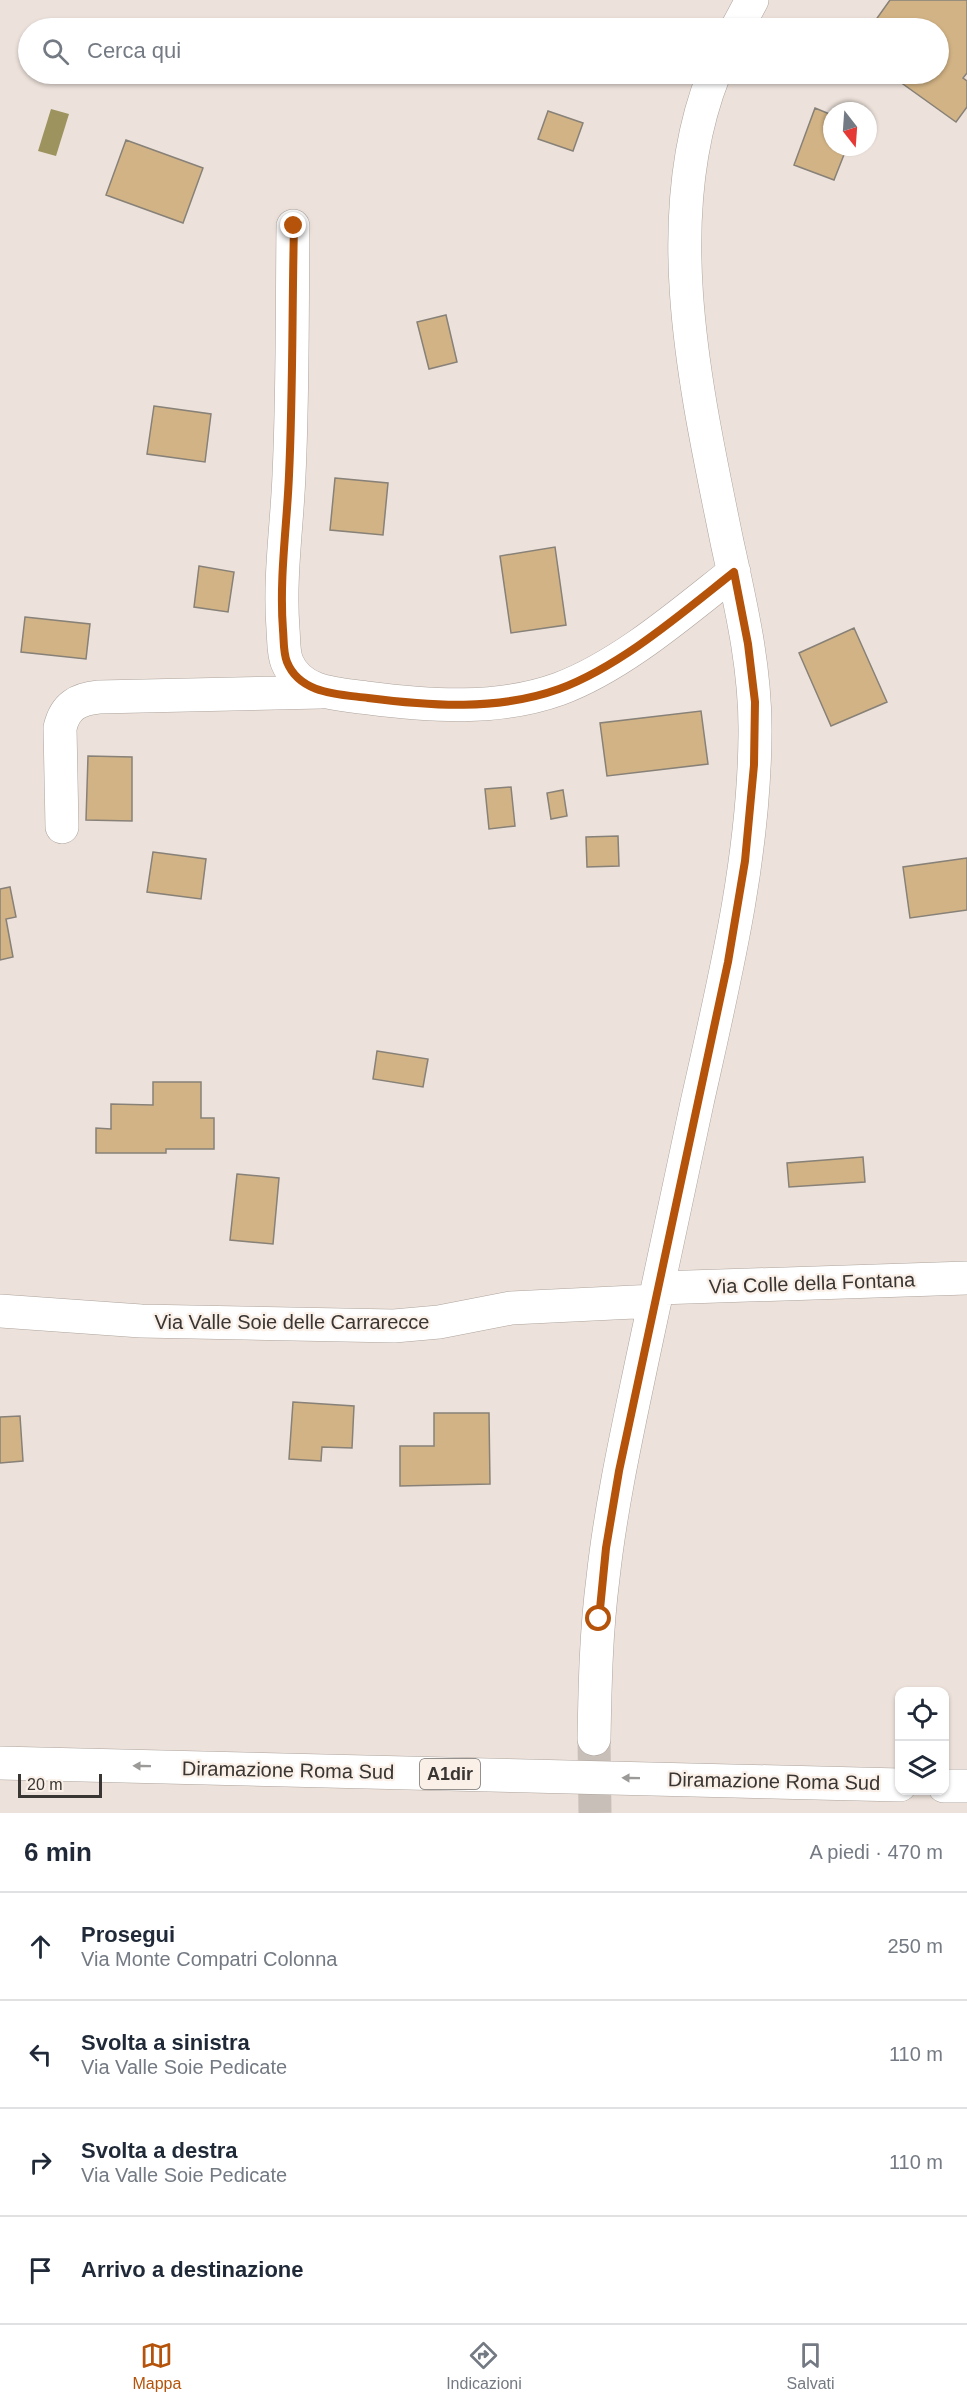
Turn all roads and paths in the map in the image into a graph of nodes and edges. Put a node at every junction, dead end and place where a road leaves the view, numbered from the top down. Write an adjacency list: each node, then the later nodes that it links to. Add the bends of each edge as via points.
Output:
1 (752, 0): 2 (main road)
2 (742, 18)
3 (710, 84): 5 (main road, via 698,119 690,169 686,276 697,384)
4 (294, 226): 6 (main road, via 290,457 280,601 286,660 293,674)
5 (734, 572): 6 (main road, via 616,659 571,684 543,694 498,702 435,704); 9 (main road, via 754,690 755,757 750,823 728,962)
6 (321, 692): 7 (main road, via 99,697 77,702 65,712 60,728)
7 (62, 827)
8 (967, 1278): 9 (main road, Via Colle della Fontana)
9 (656, 1294): 10 (main road, Via Valle Soie delle Carrarecce, via 512,1308 401,1326 152,1322); 11 (main road, via 606,1548)
10 (0, 1311)
11 (594, 1739)
12 (0, 1763): 13 (main road, Diramazione Roma Sud / A1dir, one-way to 12)
13 (895, 1785)
14 (949, 1786): 15 (main road)
15 (967, 1786)

